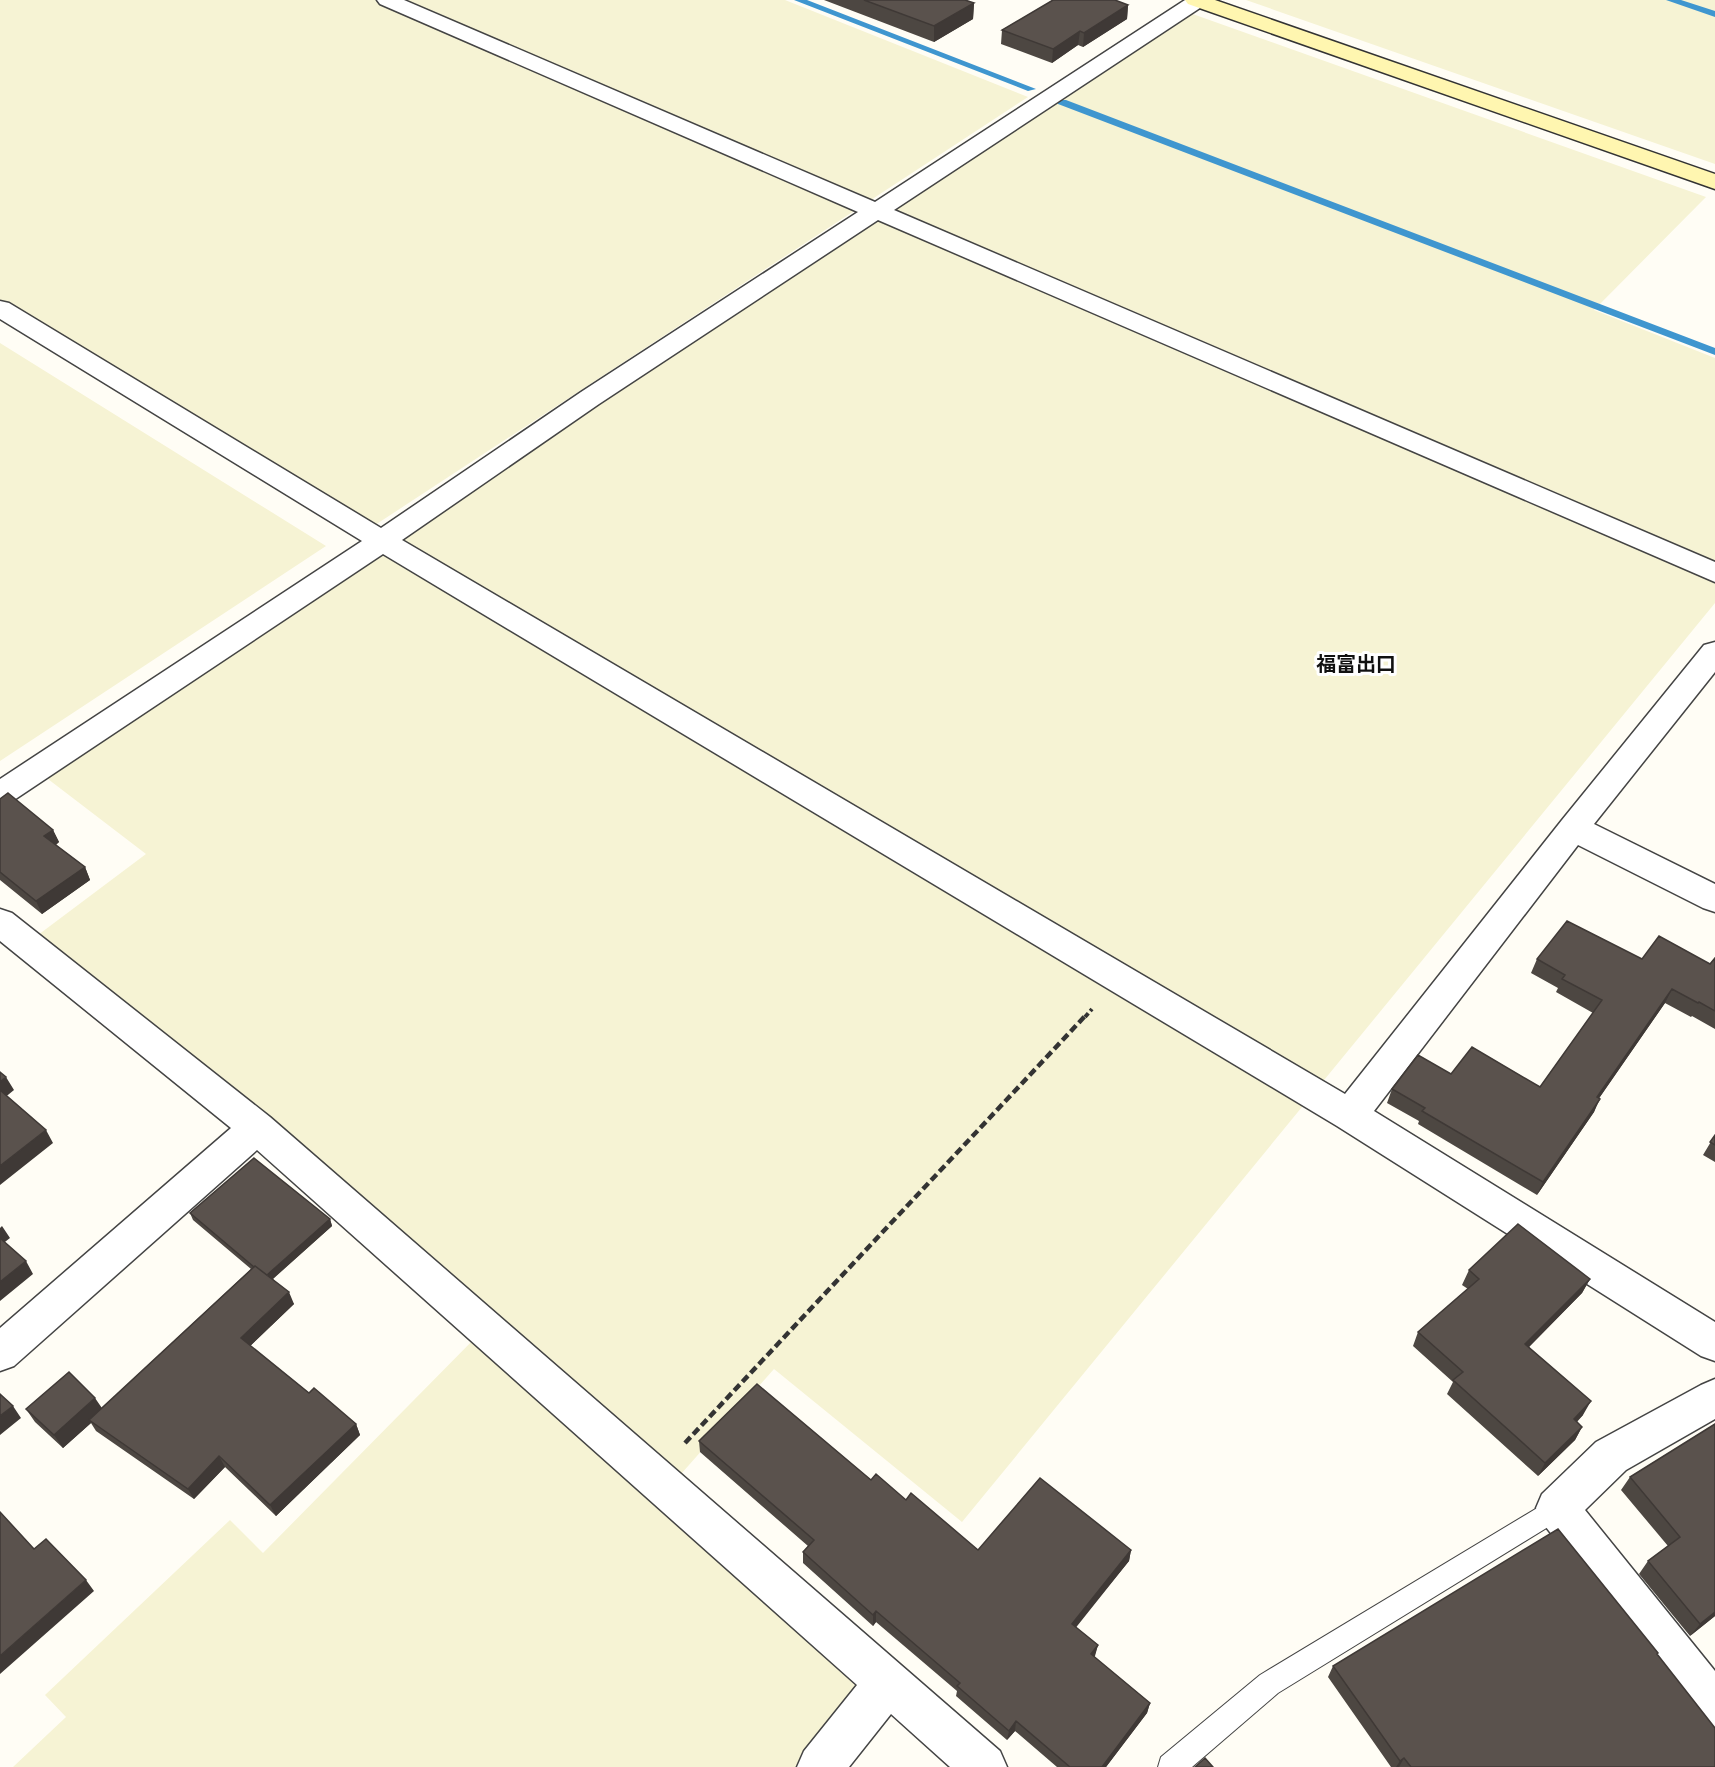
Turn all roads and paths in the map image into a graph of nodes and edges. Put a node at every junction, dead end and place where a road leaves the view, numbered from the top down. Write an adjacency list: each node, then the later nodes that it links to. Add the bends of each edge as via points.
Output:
1 (387, 0): 4 (street)
2 (1197, 0): 3 (street); 4 (street)
3 (1715, 182)
4 (877, 212): 6 (street, via 590,398); 7 (street)
5 (0, 308): 6 (street)
6 (382, 541): 9 (street); 13 (street)
7 (1715, 573)
8 (1715, 652): 10 (street)
9 (0, 794)
10 (1573, 828): 11 (street); 14 (street)
11 (1715, 899)
12 (0, 922): 15 (street)
13 (1120, 979): 14 (street); 19 (path)
14 (1350, 1114): 16 (street)
15 (257, 1128): 17 (street); 19 (street)
16 (1715, 1343)
17 (0, 1353)
18 (1715, 1398): 20 (street, via 1611,1456)
19 (654, 1477): 21 (street)
20 (1557, 1508): 22 (street); 25 (lane, via 1269,1684)
21 (888, 1682): 23 (street); 24 (street)
22 (1715, 1706)
23 (820, 1767)
24 (984, 1767)
25 (1171, 1767)

